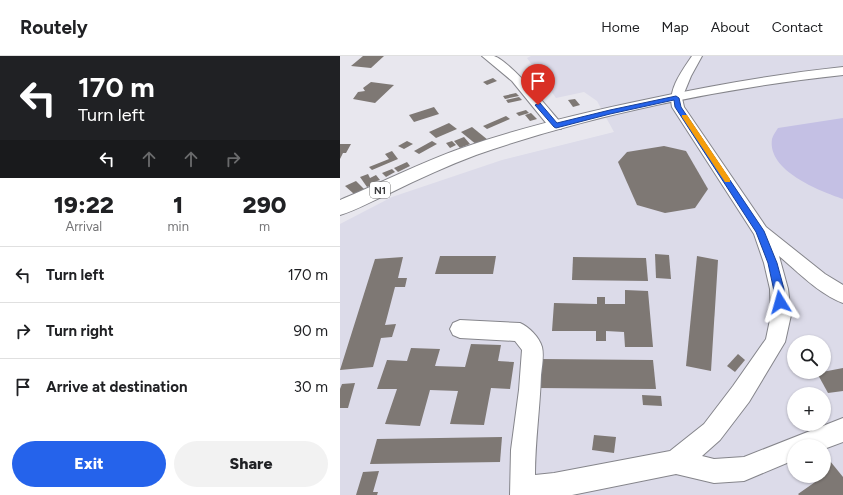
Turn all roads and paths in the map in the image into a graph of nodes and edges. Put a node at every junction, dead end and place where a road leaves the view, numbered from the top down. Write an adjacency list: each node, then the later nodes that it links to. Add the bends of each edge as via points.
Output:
1 (487, 56): 6 (street, via 520,84)
2 (697, 56): 5 (street, via 685,76)
3 (843, 71): 5 (highway, N1, via 765,82)
4 (843, 82): 5 (highway, N1)
5 (677, 103): 6 (highway, N1, via 610,112); 7 (highway, N1, via 549,134); 9 (street)
6 (556, 126): 7 (highway, N1, via 460,156)
7 (421, 172): 8 (highway, N1)
8 (340, 208)
9 (760, 231): 10 (street); 15 (street, via 773,263 779,289 781,315 775,342 712,432)
10 (843, 295)
11 (460, 329): 16 (street, via 520,332 532,348 523,450)
12 (843, 430): 13 (street)
13 (819, 439)
14 (787, 451): 15 (street, via 744,469 714,471)
15 (676, 462): 16 (street)
16 (523, 492)

